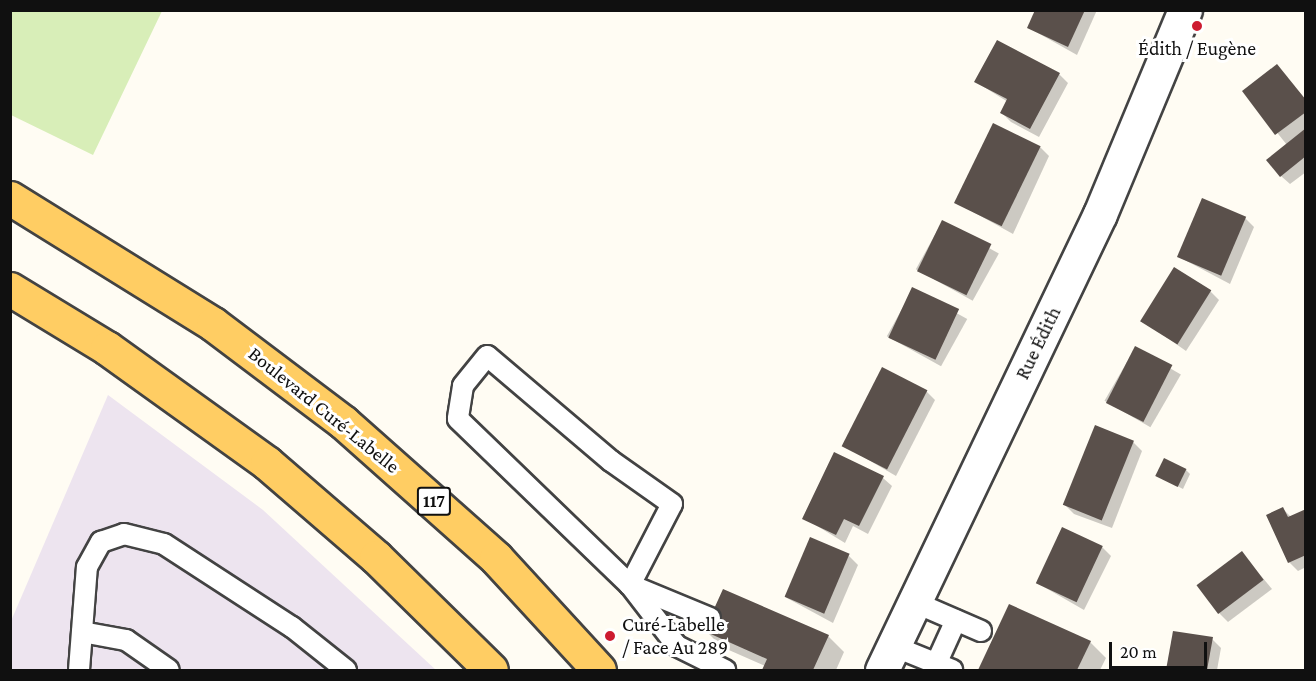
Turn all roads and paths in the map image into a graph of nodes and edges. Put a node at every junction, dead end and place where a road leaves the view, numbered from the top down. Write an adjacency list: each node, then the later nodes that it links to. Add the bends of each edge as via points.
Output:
1 (1185, 10): 5 (street, Rue Édith, via 1100,214)
2 (10, 198): 17 (main road, Boulevard Curé-Labelle / 117, via 185,304 343,422 496,558)
3 (10, 289): 16 (main road, via 113,352 284,477 376,557)
4 (630, 585): 4 (lane, via 672,504 611,461 487,356 463,386 458,420); 6 (lane); 10 (lane)
5 (915, 602): 7 (lane); 11 (street, Rue Édith)
6 (710, 618)
7 (956, 620): 8 (lane); 12 (lane)
8 (981, 631)
9 (82, 632): 13 (lane); 14 (lane, via 126,640); 15 (lane, via 93,552 112,536 146,536 292,627)
10 (677, 646): 18 (lane); 19 (lane)
11 (888, 658): 12 (lane)
12 (944, 667)
13 (79, 670)
14 (169, 670)
15 (345, 670)
16 (490, 670)
17 (599, 670)
18 (693, 670)
19 (725, 670)

